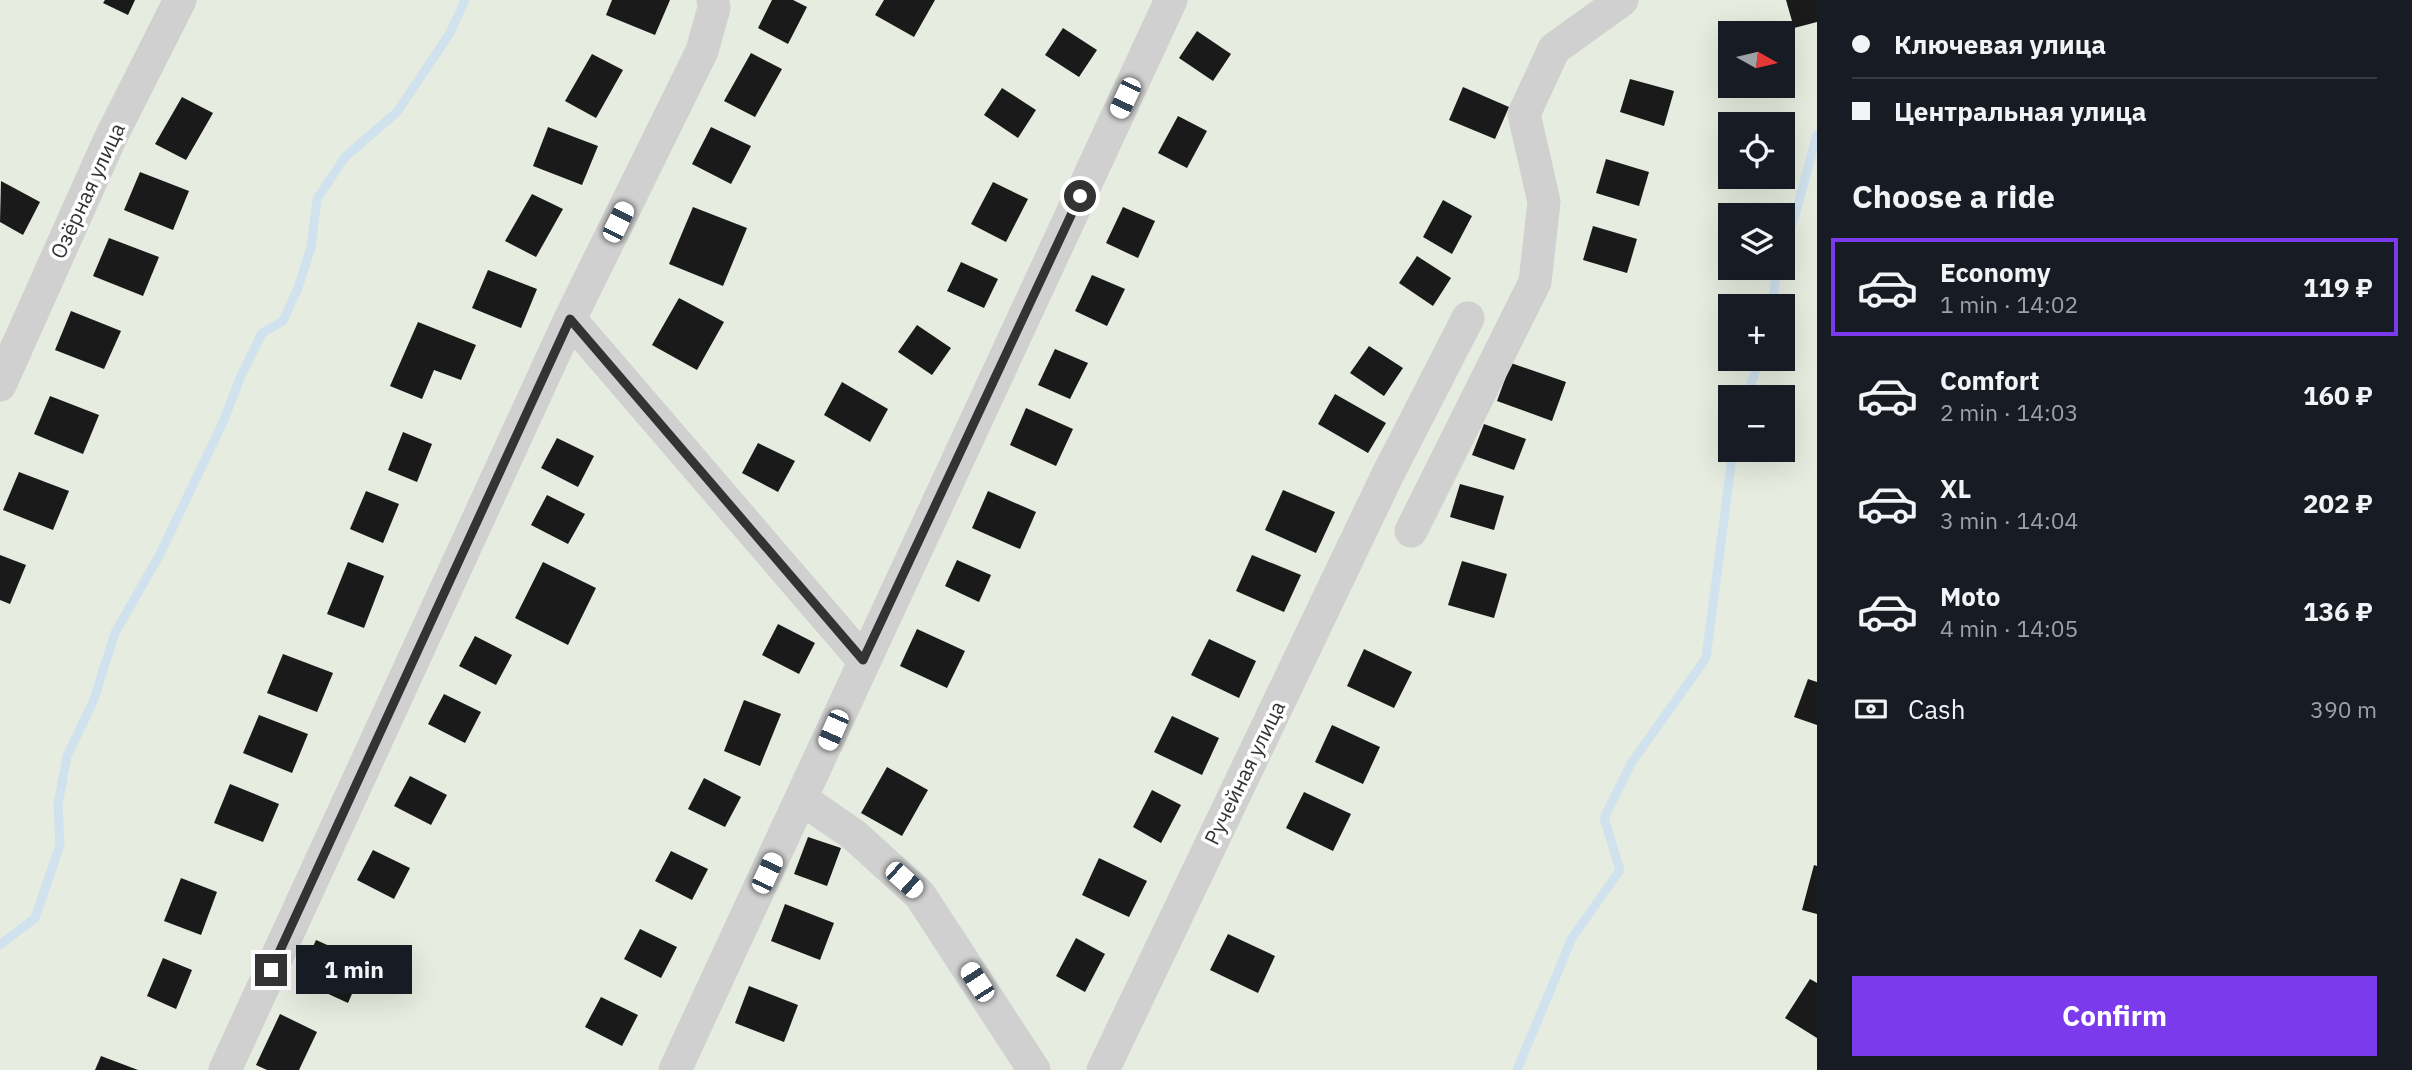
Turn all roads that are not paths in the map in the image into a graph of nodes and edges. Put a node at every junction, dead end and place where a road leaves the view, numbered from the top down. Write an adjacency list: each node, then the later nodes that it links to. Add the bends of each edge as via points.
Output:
1 (180, 0): 7 (street, Озёрная улица, via 109,141)
2 (1171, 0): 9 (street)
3 (1622, 0): 8 (street, via 1554,49 1524,114 1544,202 1535,282)
4 (722, 3): 6 (street)
5 (1468, 318): 14 (street, Ручейная улица, via 1387,476)
6 (570, 319): 9 (street); 11 (street)
7 (0, 385)
8 (1411, 531)
9 (863, 660): 10 (street)
10 (802, 799): 12 (street); 13 (street, via 854,835 920,895)
11 (225, 1070)
12 (676, 1070)
13 (1034, 1070)
14 (1103, 1070)

